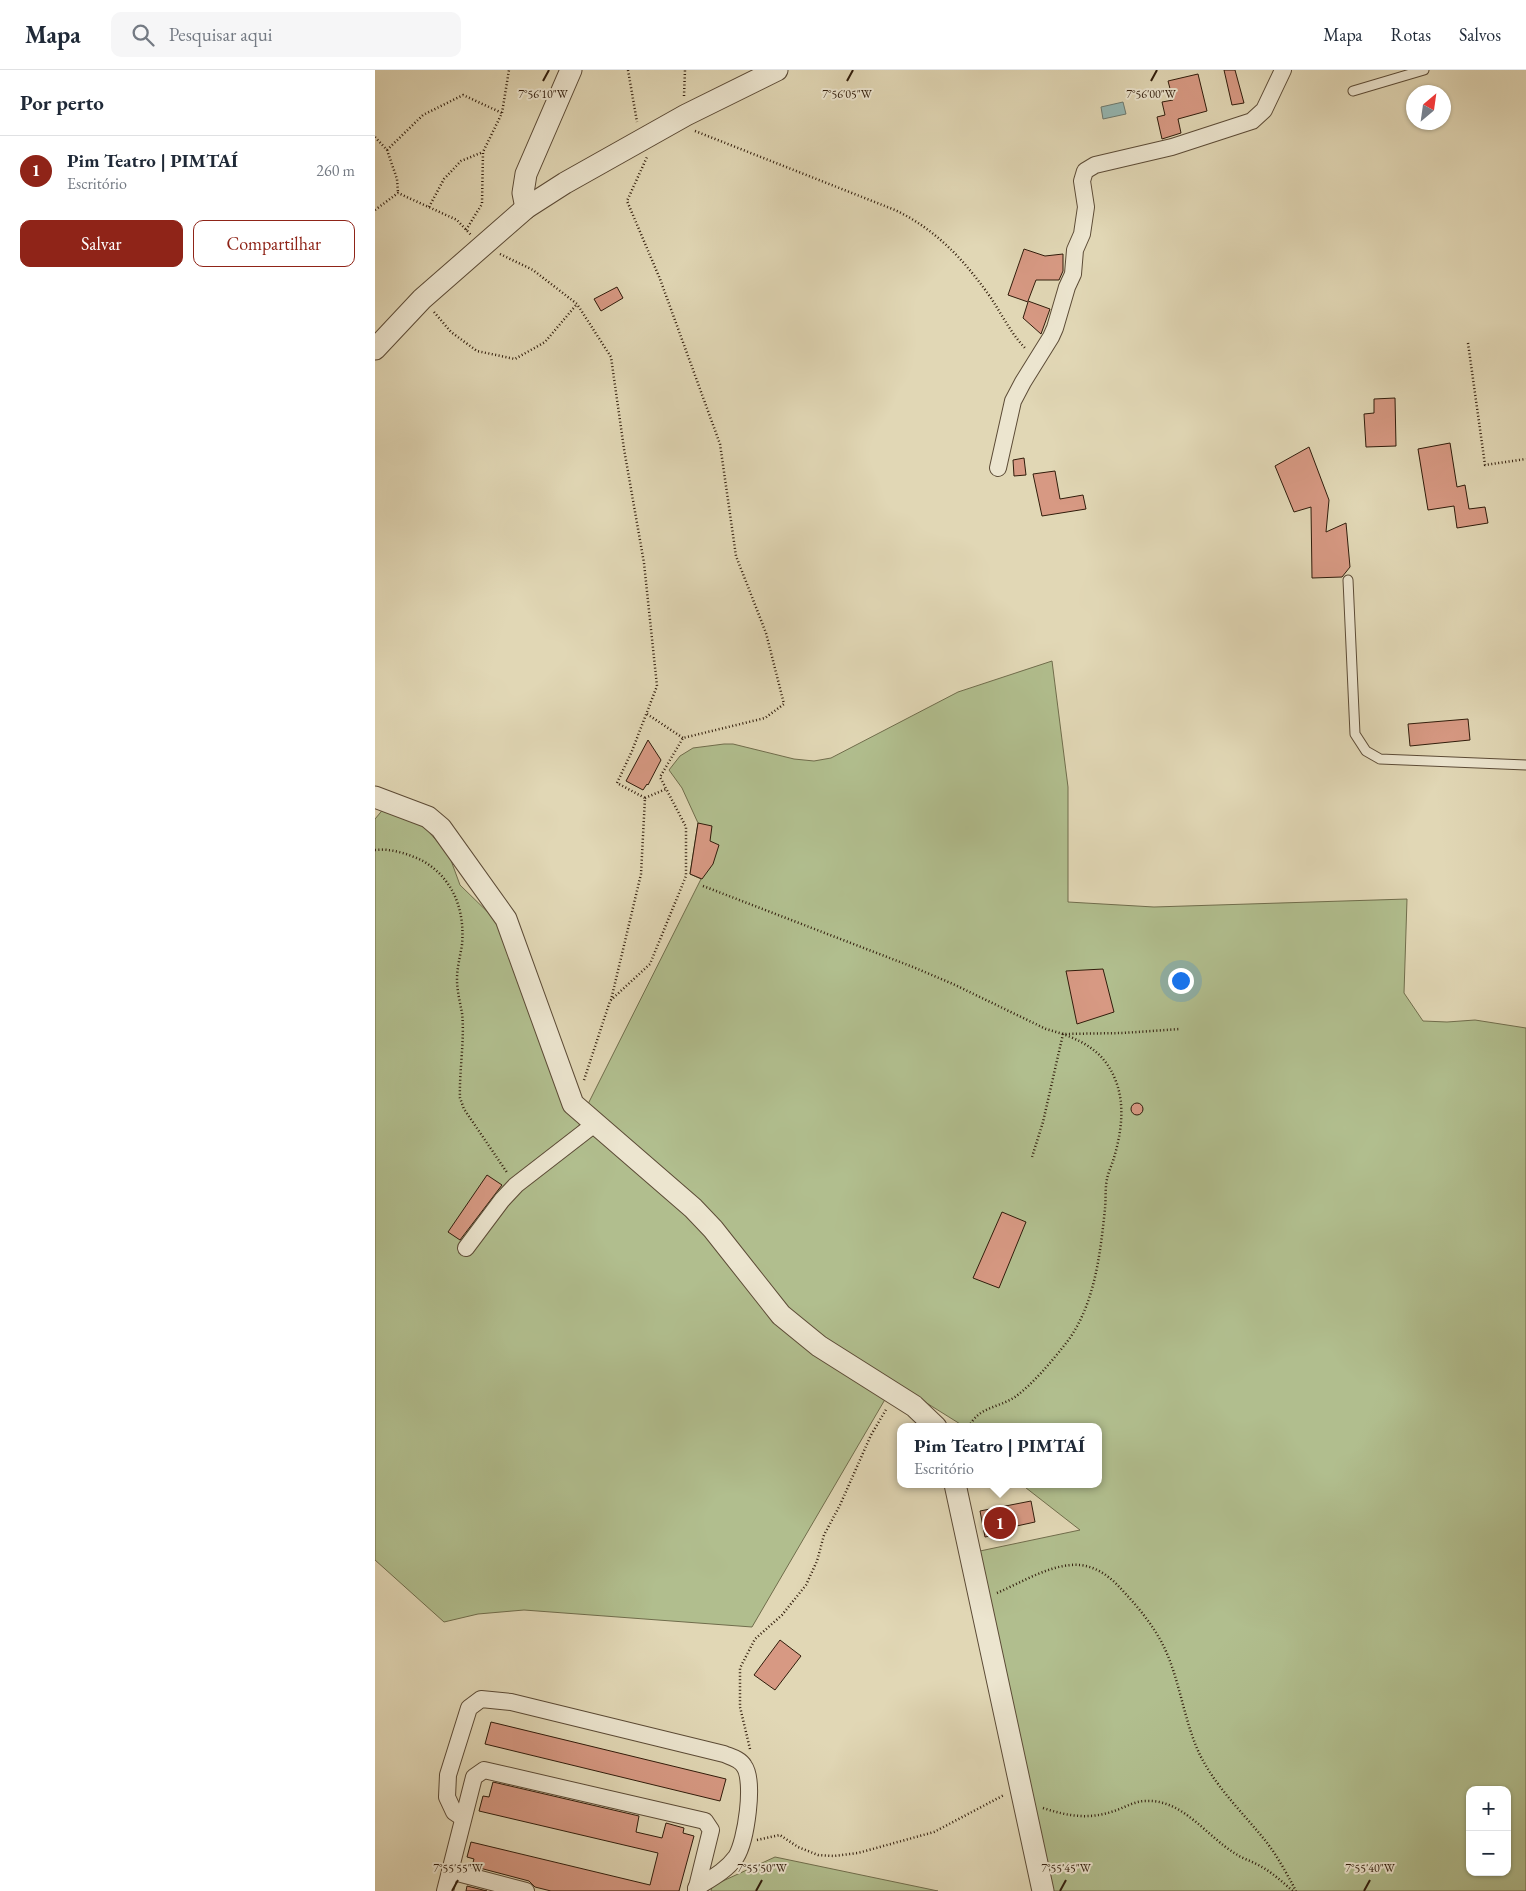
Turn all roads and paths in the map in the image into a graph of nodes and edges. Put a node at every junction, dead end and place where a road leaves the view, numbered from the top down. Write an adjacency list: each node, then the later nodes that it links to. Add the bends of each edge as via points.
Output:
1 (509, 70): 9 (path)
2 (571, 70): 17 (street, via 523,183)
3 (628, 70): 12 (path)
4 (685, 70): 10 (path)
5 (777, 70): 10 (street)
6 (1283, 70): 25 (street, via 1264,110 1252,121 1172,147 1095,165 1085,171 1082,181 1086,207 1082,234 1075,250 1073,274 1055,328)
7 (1424, 70): 8 (lane)
8 (1353, 91)
9 (501, 113): 13 (path, via 463,95 423,115); 14 (path)
10 (686, 115): 12 (street); 25 (path, via 692,130 919,222 943,240 990,297 1020,343)
11 (375, 137): 13 (path)
12 (644, 149): 17 (street, via 565,182); 30 (path, via 627,201 660,279 721,444 736,556 766,633 785,704 765,718)
13 (387, 150): 15 (path, via 397,179)
14 (483, 152): 16 (path, via 461,160 444,179); 19 (path, via 482,204)
15 (398, 194): 16 (path); 18 (path)
16 (428, 207): 19 (path, via 457,220)
17 (526, 208): 20 (street)
18 (375, 210)
19 (466, 230): 20 (path)
20 (483, 246): 21 (street); 22 (path, via 533,270)
21 (422, 299): 22 (path, via 451,332 477,351 515,359 545,342); 24 (street)
22 (577, 304): 29 (path, via 611,357 644,563 657,686)
23 (1468, 343): 26 (path, via 1485,465)
24 (375, 349)
25 (1037, 359): 27 (street, via 1013,401)
26 (1526, 459)
27 (999, 468)
28 (1348, 580): 31 (lane, via 1355,734 1366,751 1380,759)
29 (646, 714): 30 (path); 34 (path, via 617,783)
30 (683, 738): 32 (path, via 660,777)
31 (1526, 765)
32 (666, 789): 34 (path); 37 (path, via 686,827 686,876 650,964)
33 (375, 797): 40 (street, via 427,817 441,828 506,919)
34 (645, 798): 37 (path, via 641,874)
35 (375, 850): 43 (path, via 391,850 418,858 438,872 455,894 462,927 457,979 462,1014 460,1098)
36 (703, 886): 39 (path, via 913,967)
37 (610, 1001): 40 (path)
38 (1180, 1029): 39 (path)
39 (1063, 1034): 42 (path); 47 (path, via 1088,1045 1103,1057 1116,1080 1122,1107 1118,1143 1107,1178 1090,1298 1076,1329 1037,1376 1015,1396 982,1411)
40 (573, 1104): 41 (street)
41 (596, 1123): 43 (street); 45 (street, via 713,1228 781,1316 819,1346)
42 (1032, 1157)
43 (516, 1185): 44 (street)
44 (466, 1248)
45 (896, 1394): 46 (street); 50 (path, via 871,1436 824,1534 806,1585 782,1615 755,1639 740,1668 740,1707 750,1750)
46 (932, 1423)
47 (971, 1423)
48 (956, 1488): 49 (street)
49 (980, 1600): 51 (street); 59 (path, via 1072,1565 1092,1568 1116,1584 1144,1615 1163,1645 1200,1755 1216,1781 1266,1841)
50 (745, 1766): 52 (street, via 732,1757 715,1752 511,1702 481,1699 469,1708 448,1775 447,1797 454,1812); 53 (street, via 748,1804)
51 (1022, 1791): 53 (path, via 935,1832 858,1853 818,1855 780,1836); 58 (street); 59 (path, via 1037,1806 1079,1817 1108,1814 1141,1801 1167,1804 1181,1811 1222,1845 1259,1865)
52 (463, 1818): 54 (street); 55 (street, via 474,1776 484,1770 705,1821 711,1830)
53 (742, 1843): 55 (street, via 724,1870)
54 (450, 1871): 56 (street); 57 (street)
55 (696, 1890)
56 (445, 1891)
57 (526, 1891)
58 (1043, 1891)
59 (1295, 1891)

